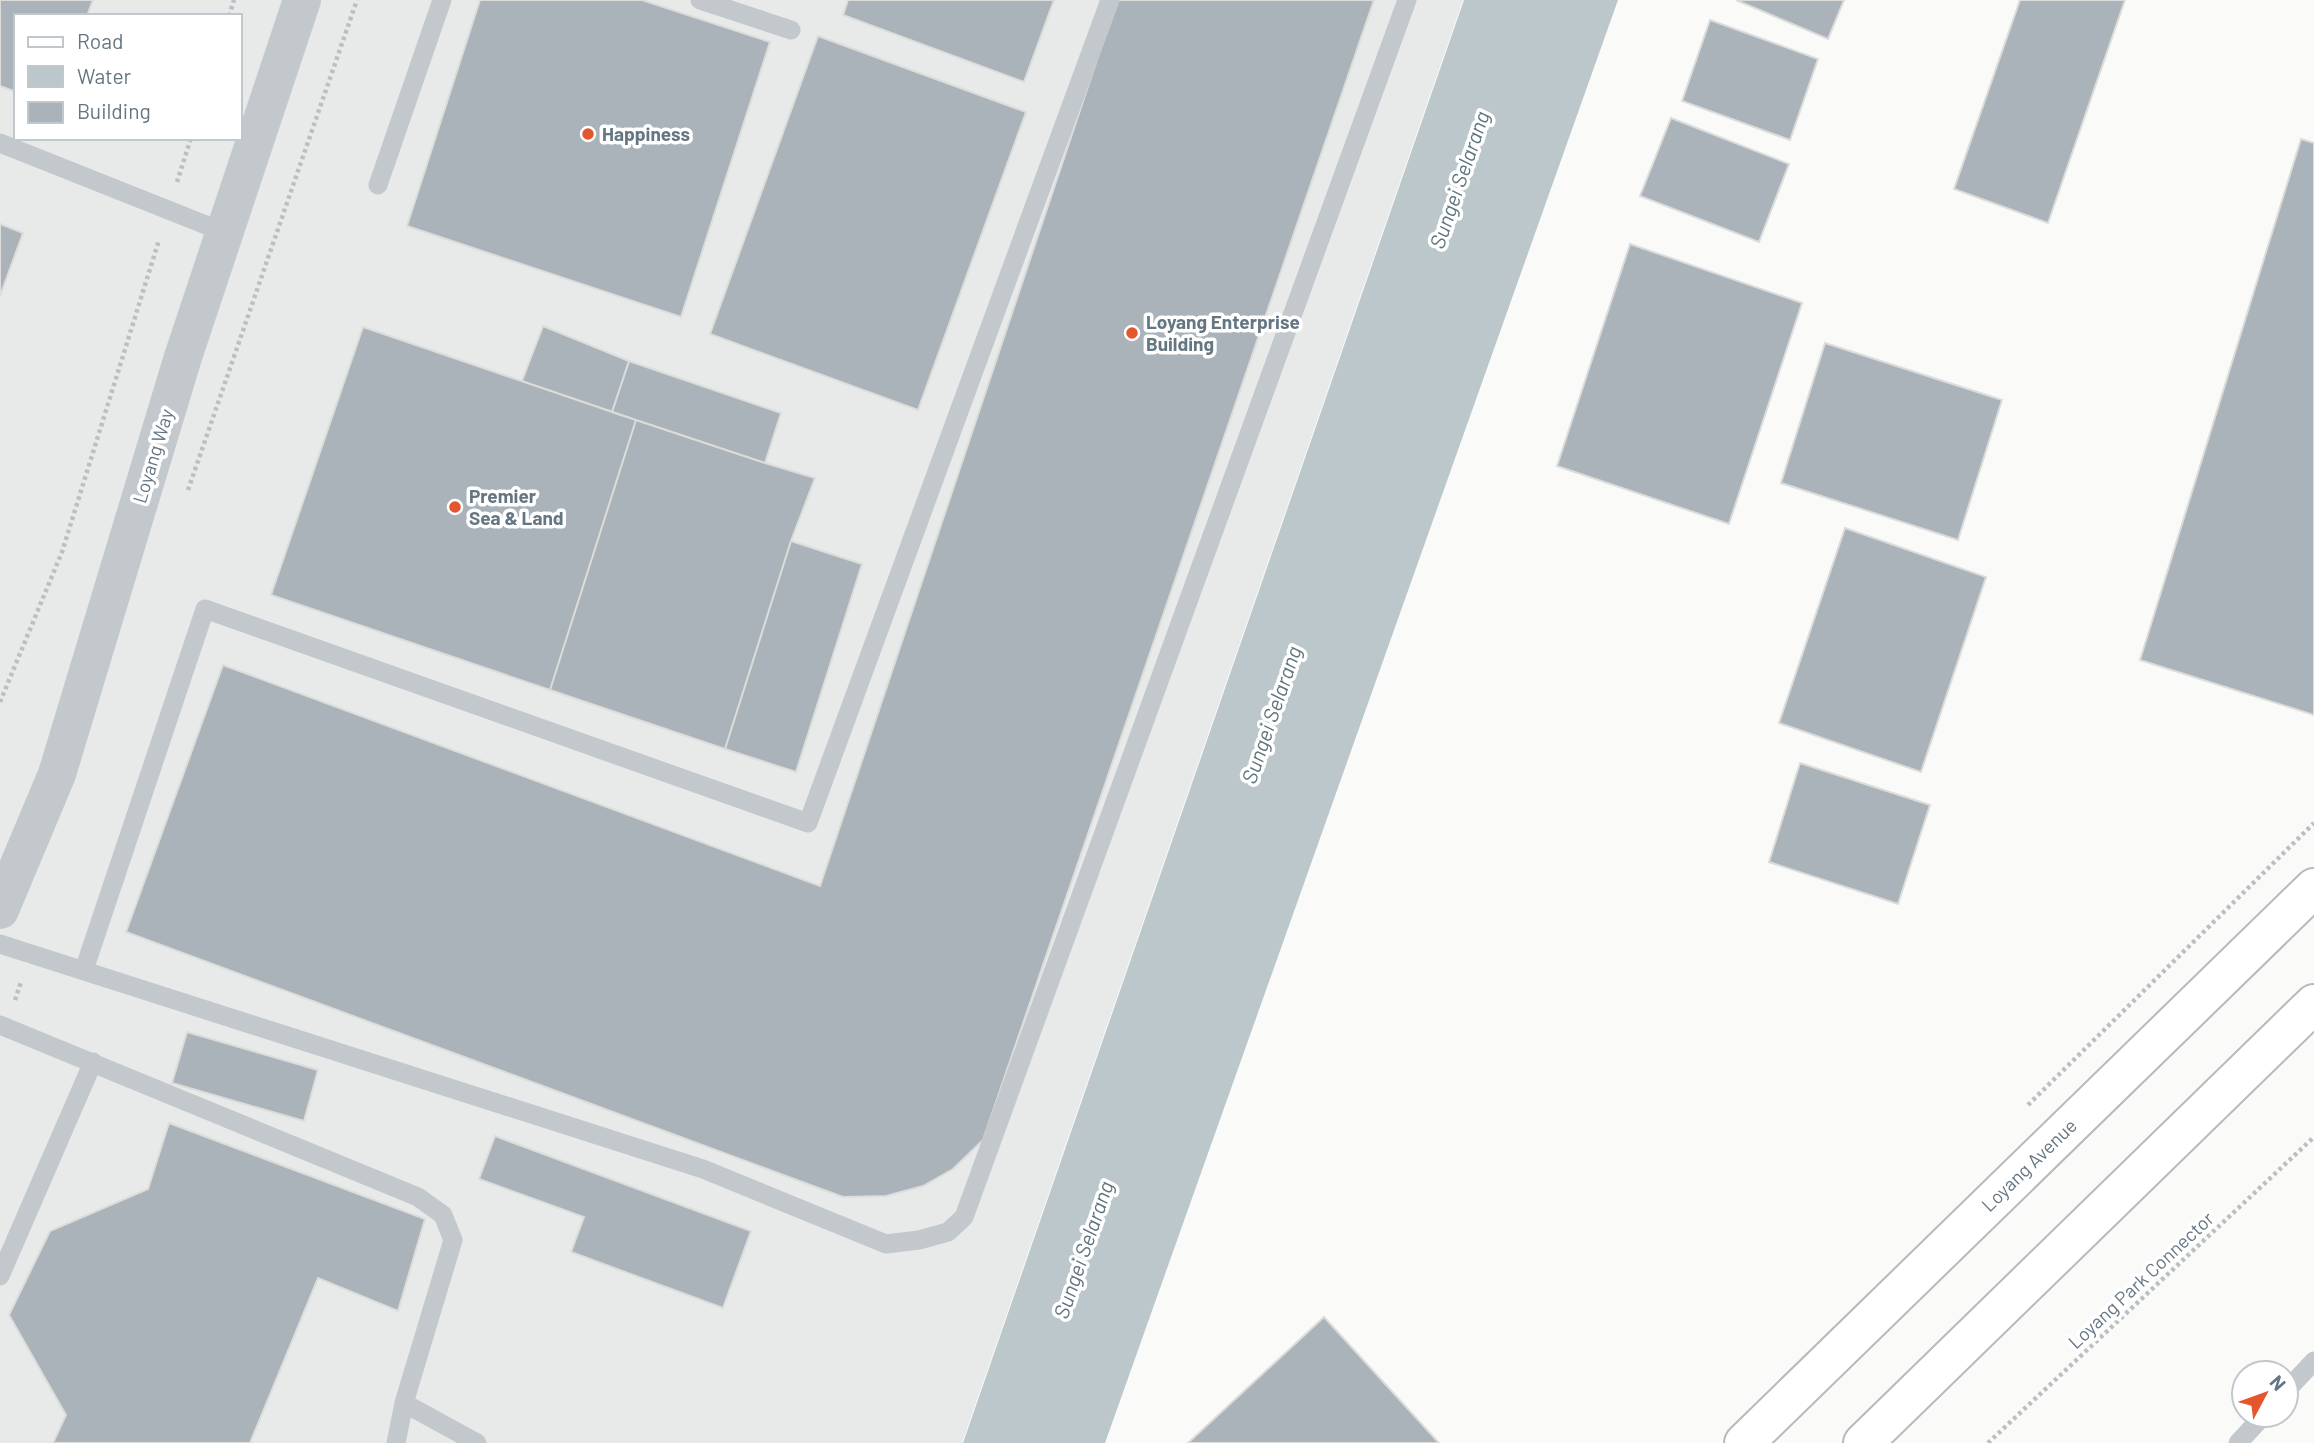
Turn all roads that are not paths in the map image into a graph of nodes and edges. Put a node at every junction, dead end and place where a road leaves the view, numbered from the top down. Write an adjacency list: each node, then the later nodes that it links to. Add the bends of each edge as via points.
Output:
1 (302, 0): 9 (street, Loyang Way)
2 (442, 0): 8 (lane)
3 (701, 0): 6 (lane)
4 (1110, 0): 13 (lane, via 808,823 205,609)
5 (1407, 0): 13 (lane, via 964,1217 948,1232 886,1244 703,1168)
6 (791, 30)
7 (0, 143): 9 (lane)
8 (378, 185)
9 (226, 233): 11 (street, Loyang Way, via 183,357 57,774)
10 (2314, 887): 24 (main road, Loyang Avenue)
11 (0, 910)
12 (0, 944): 13 (lane)
13 (84, 970)
14 (2314, 1004): 25 (main road)
15 (0, 1025): 16 (lane)
16 (93, 1062): 17 (lane); 20 (lane, via 418,1197 443,1215 453,1240)
17 (0, 1276)
18 (2314, 1361): 19 (lane)
19 (2300, 1376)
20 (404, 1403): 22 (lane); 23 (lane)
21 (2251, 1429): 26 (lane)
22 (396, 1443)
23 (477, 1443)
24 (1744, 1443)
25 (1863, 1443)
26 (2238, 1443)

